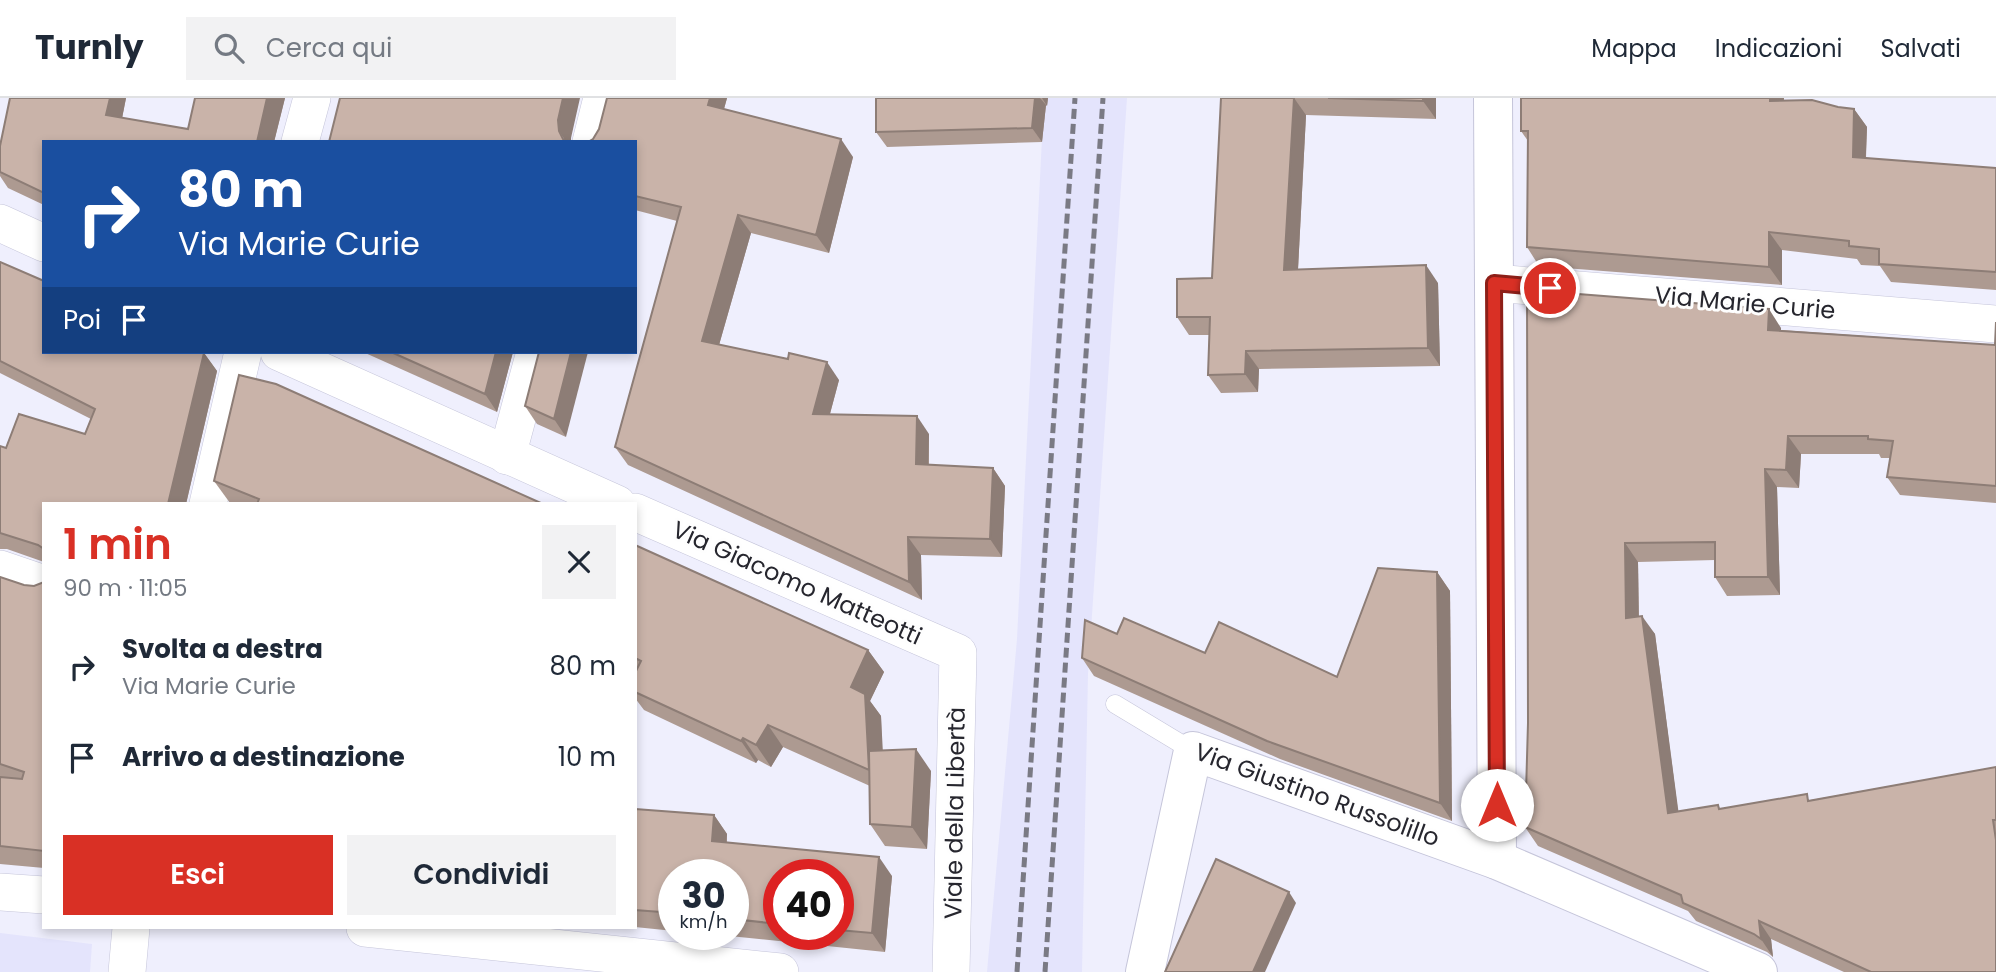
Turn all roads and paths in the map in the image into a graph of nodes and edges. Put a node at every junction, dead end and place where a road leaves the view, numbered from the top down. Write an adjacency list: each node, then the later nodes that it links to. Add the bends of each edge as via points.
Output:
1 (312, 98): 4 (street)
2 (603, 98): 5 (street)
3 (1493, 98): 8 (street)
4 (301, 140)
5 (592, 140)
6 (0, 223): 7 (street)
7 (42, 242)
8 (1494, 283): 9 (street, Via Marie Curie); 22 (street)
9 (1996, 324)
10 (243, 354): 14 (street)
11 (283, 354): 13 (street)
12 (534, 354): 13 (street)
13 (507, 456): 15 (street)
14 (208, 502)
15 (612, 502)
16 (637, 513): 19 (street, Via Giacomo Matteotti)
17 (0, 569): 18 (street)
18 (42, 583)
19 (958, 653): 29 (street, Viale della Libertà)
20 (1115, 704): 21 (lane, Via Giustino Russolillo)
21 (1193, 751): 22 (street, Via Giustino Russolillo); 30 (street)
22 (1497, 860): 31 (street, Via Giustino Russolillo)
23 (0, 892): 24 (street)
24 (42, 895)
25 (131, 929): 27 (street)
26 (374, 929): 28 (street)
27 (127, 972)
28 (780, 972)
29 (951, 972)
30 (1145, 972)
31 (1758, 972)

